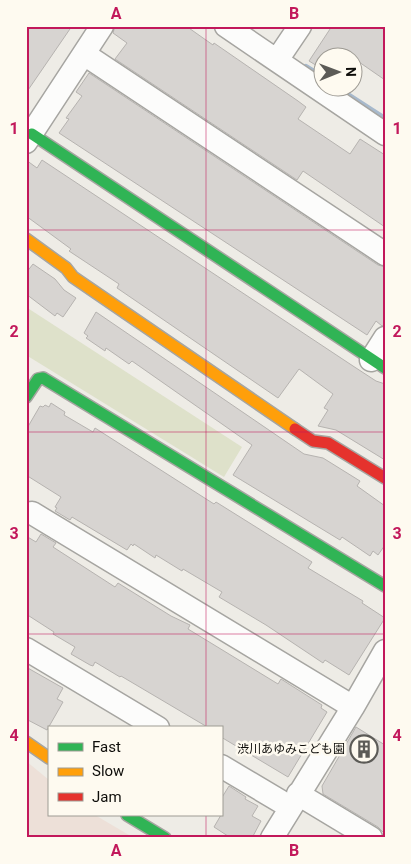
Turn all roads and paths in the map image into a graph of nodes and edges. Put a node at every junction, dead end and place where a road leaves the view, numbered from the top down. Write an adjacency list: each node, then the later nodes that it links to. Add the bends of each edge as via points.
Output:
1 (102, 26): 4 (street)
2 (226, 26): 5 (street)
3 (300, 26): 5 (street)
4 (84, 54): 7 (street); 9 (street)
5 (277, 60): 6 (street)
6 (385, 134)
7 (29, 138): 11 (street)
8 (26, 239): 13 (street, via 66,268 73,277 313,441 328,443)
9 (385, 254)
10 (385, 338): 11 (street)
11 (378, 364)
12 (26, 397): 15 (street, via 38,379 43,378)
13 (385, 478)
14 (28, 514): 18 (street)
15 (385, 586)
16 (26, 649): 19 (street)
17 (385, 652): 18 (street)
18 (353, 707): 23 (street)
19 (155, 726)
20 (26, 742): 21 (street)
21 (48, 757)
22 (222, 766): 23 (street)
23 (294, 800): 26 (street); 27 (street)
24 (129, 816): 25 (street)
25 (165, 838)
26 (272, 838)
27 (372, 838)

